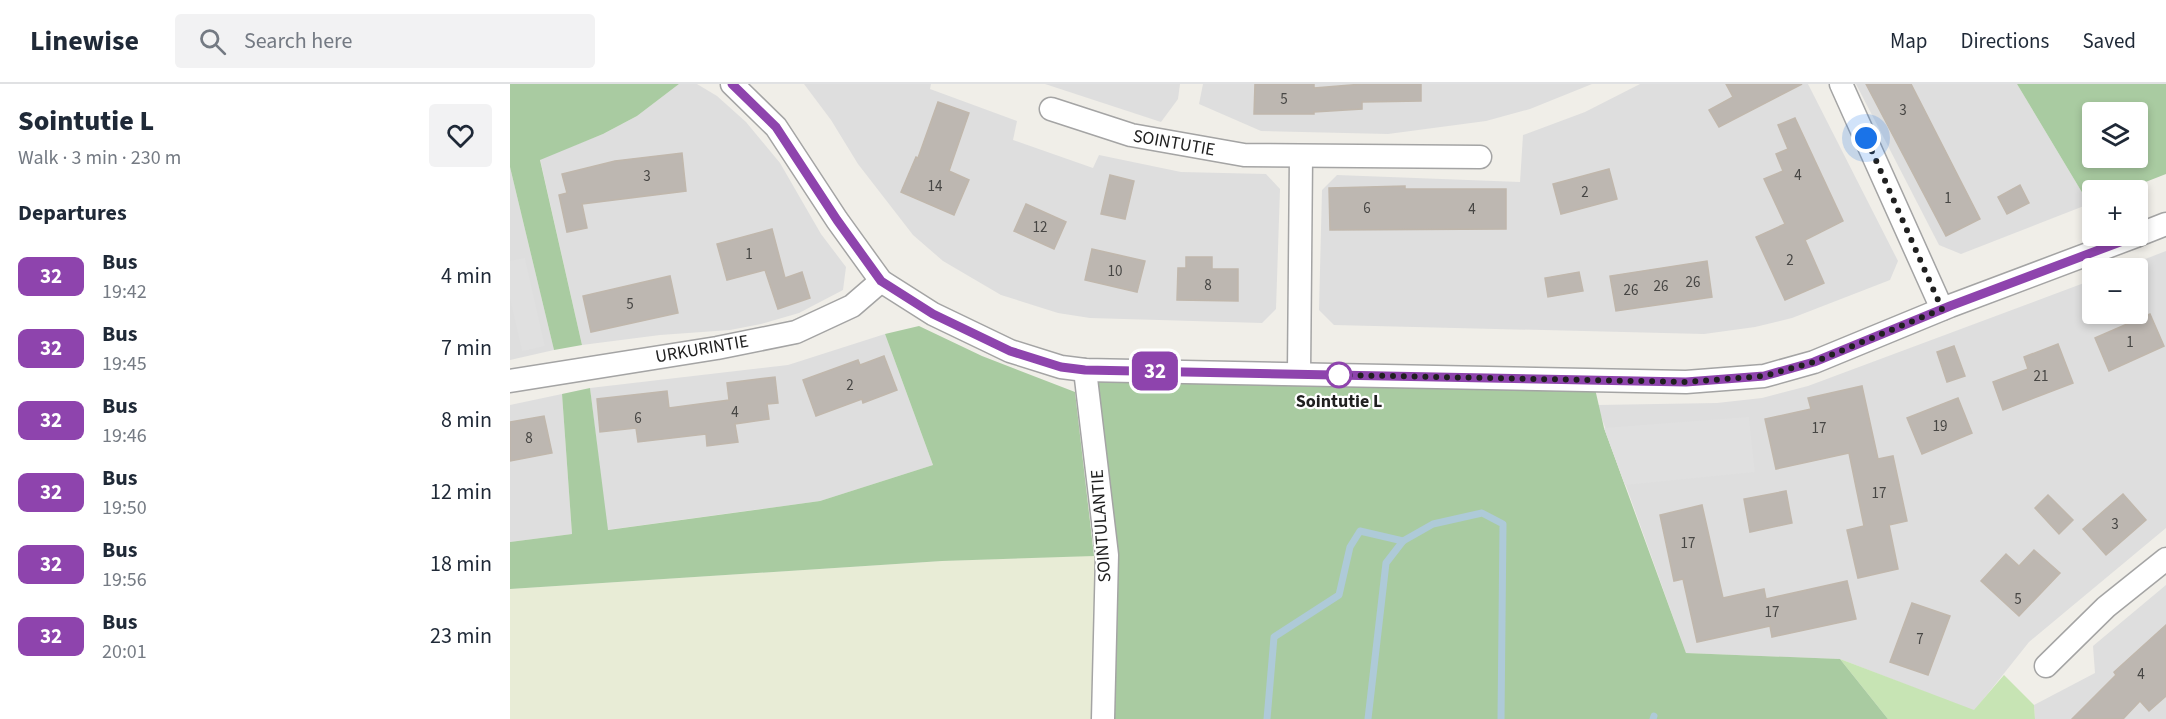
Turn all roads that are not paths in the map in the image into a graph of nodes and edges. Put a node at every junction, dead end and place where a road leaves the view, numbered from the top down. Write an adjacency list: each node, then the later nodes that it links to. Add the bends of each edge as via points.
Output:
1 (732, 84): 9 (street, via 776,127)
2 (1841, 84): 10 (street)
3 (1052, 110): 4 (street, SOINTUTIE, via 1131,135 1201,149)
4 (1301, 157): 5 (street, SOINTUTIE); 12 (street)
5 (1480, 157)
6 (2166, 224): 7 (street)
7 (2148, 231)
8 (2108, 246): 10 (street)
9 (881, 281): 11 (street, via 933,314 1010,351); 13 (street, URKURINTIE, via 852,306 796,332)
10 (1942, 309): 12 (street, via 1814,362 1753,377 1686,382)
11 (1085, 370): 12 (street); 16 (street, SOINTULANTIE, via 1107,555)
12 (1299, 373)
13 (510, 381)
14 (2166, 559): 15 (street, via 2106,607)
15 (2046, 666)
16 (1103, 719)

